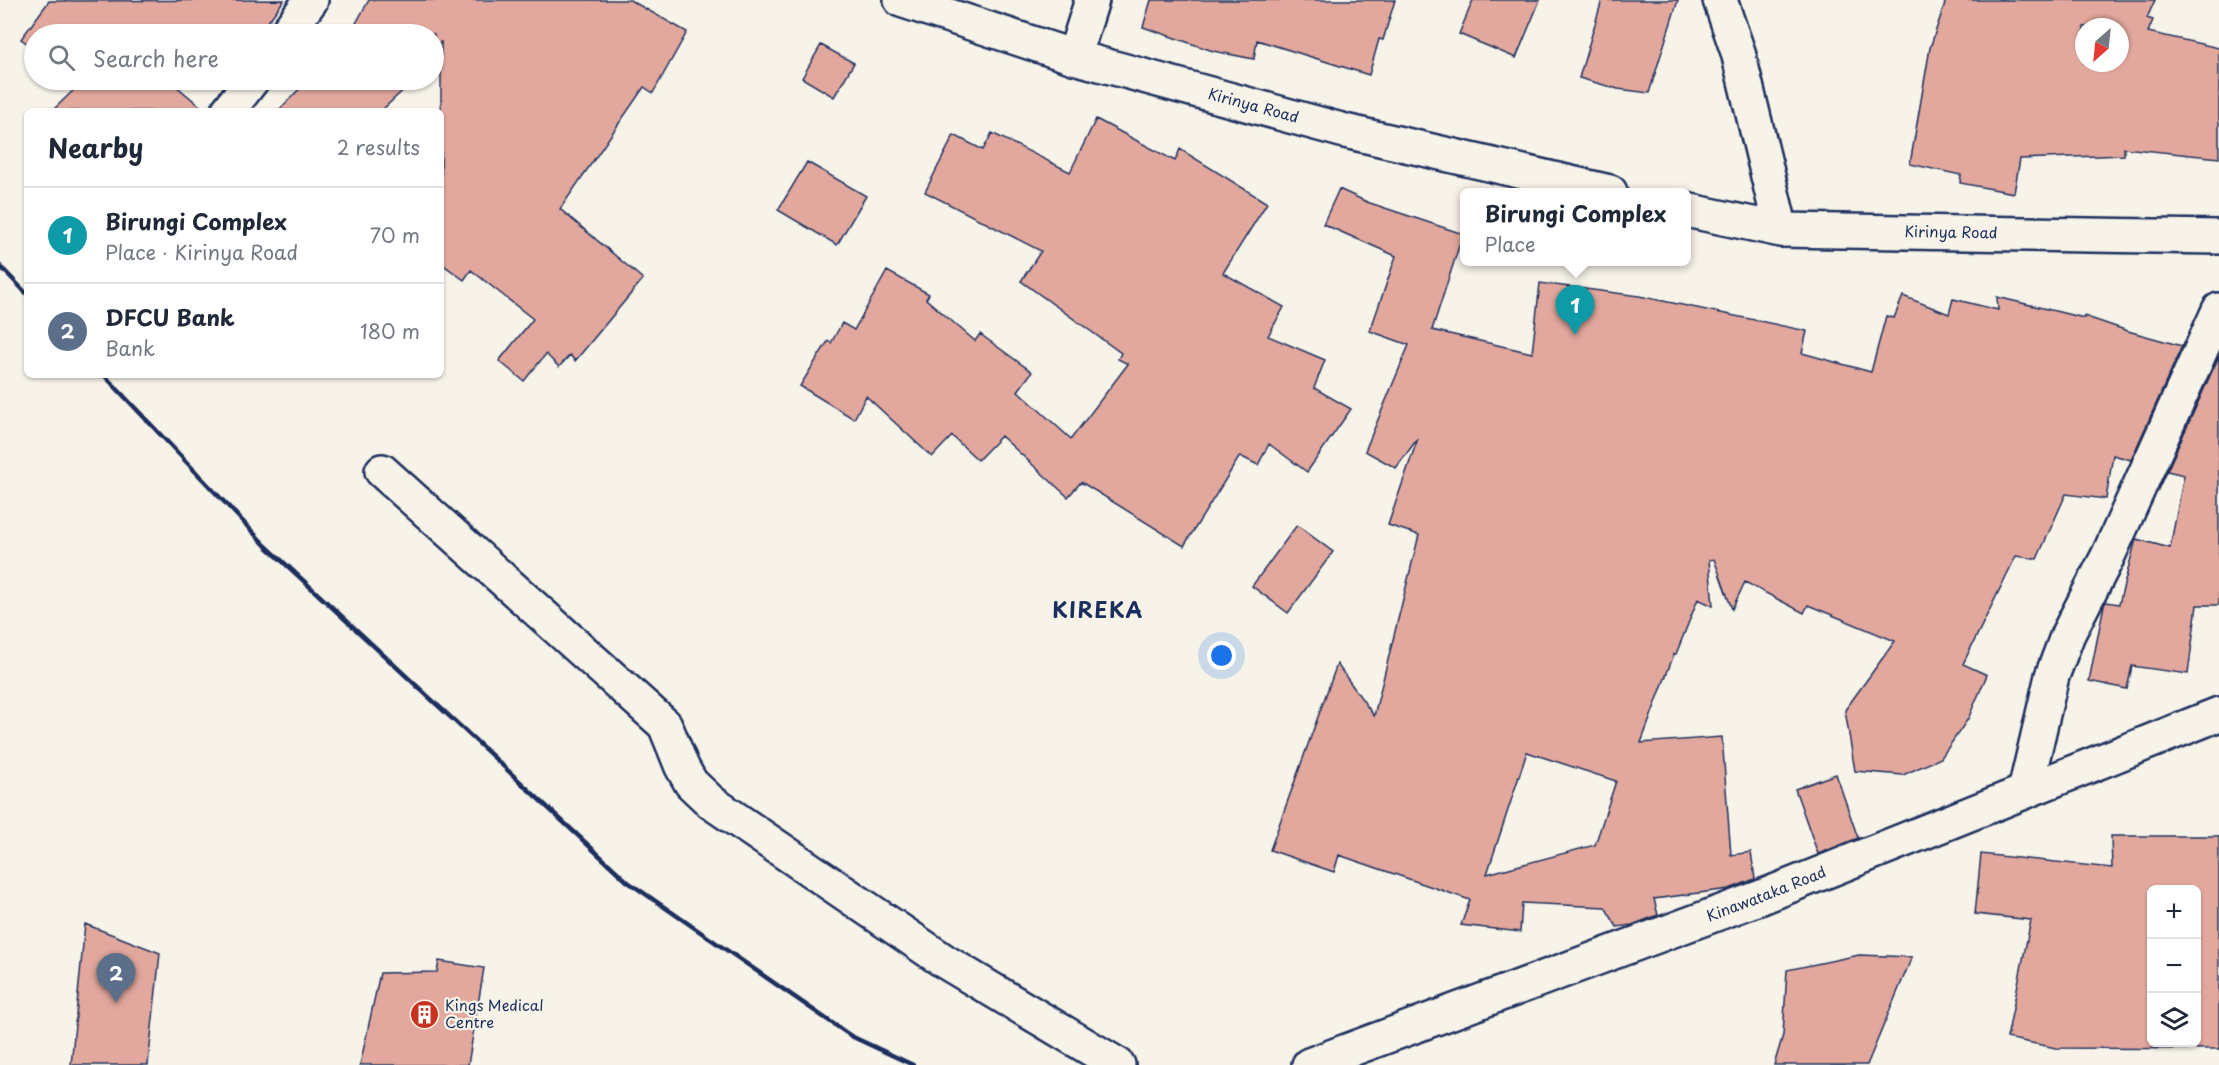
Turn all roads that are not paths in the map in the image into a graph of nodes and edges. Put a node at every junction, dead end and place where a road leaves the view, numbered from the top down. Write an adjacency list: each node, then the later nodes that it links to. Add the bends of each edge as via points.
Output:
1 (310, 0): 5 (street)
2 (901, 0): 6 (street, Kirinya Road)
3 (1092, 0): 6 (street)
4 (1720, 0): 11 (street, via 1738,52)
5 (293, 24)
6 (1074, 57): 9 (street, Kirinya Road, via 1345,130)
7 (244, 90): 8 (street)
8 (230, 108)
9 (1593, 188)
10 (1691, 211): 11 (street, Kirinya Road)
11 (1781, 230): 12 (street, Kirinya Road)
12 (2219, 237)
13 (2219, 310): 16 (street, via 2108,556 2068,634 2052,676)
14 (382, 471): 17 (street, via 665,725 686,775 711,802 944,961)
15 (2219, 714): 16 (street, Kinawataka Road)
16 (2025, 791): 18 (street, Kinawataka Road, via 1759,898)
17 (1118, 1065)
18 (1310, 1065)

